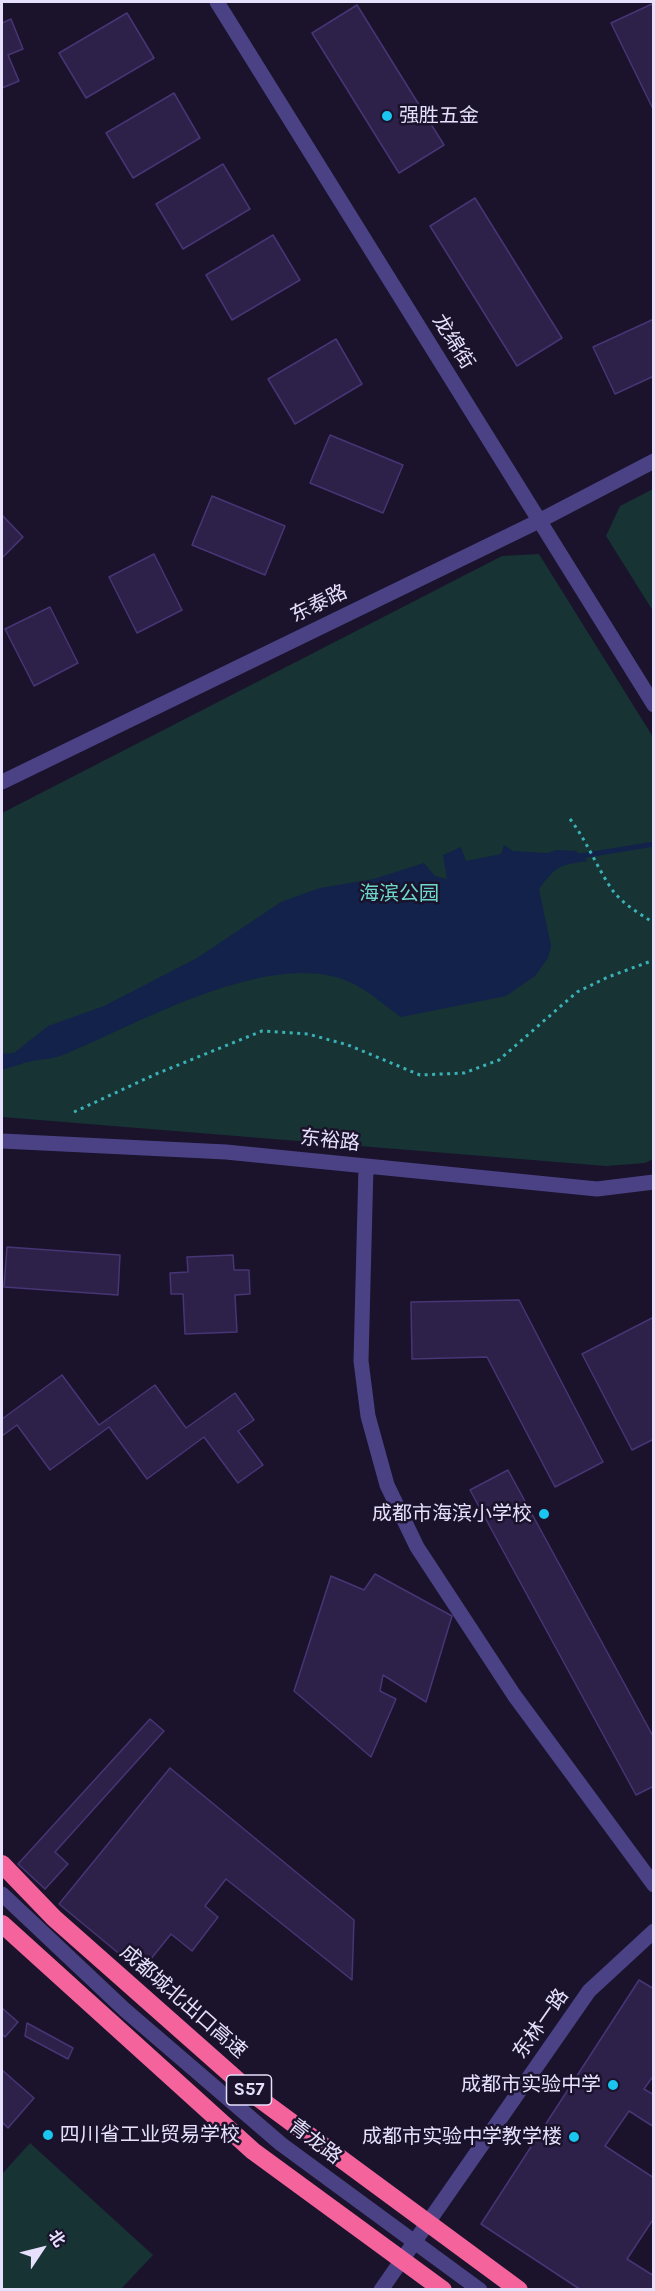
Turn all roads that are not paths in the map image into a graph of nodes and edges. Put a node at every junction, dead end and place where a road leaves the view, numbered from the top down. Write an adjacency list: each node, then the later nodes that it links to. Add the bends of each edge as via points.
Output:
1 (217, 2): 3 (street, 龙绵街)
2 (654, 461): 3 (street, 东泰路)
3 (538, 521): 4 (street, 龙绵街); 5 (street, 东泰路)
4 (654, 705)
5 (2, 782)
6 (2, 1141): 7 (street, 东裕路, via 226,1152)
7 (366, 1166): 8 (street, 东裕路, via 597,1189); 10 (street, via 361,1361 368,1416 387,1485 417,1546 514,1695)
8 (654, 1182)
9 (2, 1864): 18 (highway, 成都城北出口高速 / S57, bridge, via 54,1918 253,2094)
10 (654, 1886)
11 (2, 1894): 14 (street, 青龙路, via 124,2010 281,2144)
12 (2, 1924): 16 (highway, S57, bridge, via 253,2151)
13 (654, 1931): 14 (street, 东林一路, via 589,1991)
14 (414, 2241): 15 (street, 东林一路); 17 (street, 青龙路)
15 (381, 2289)
16 (443, 2289)
17 (480, 2289)
18 (519, 2289)

